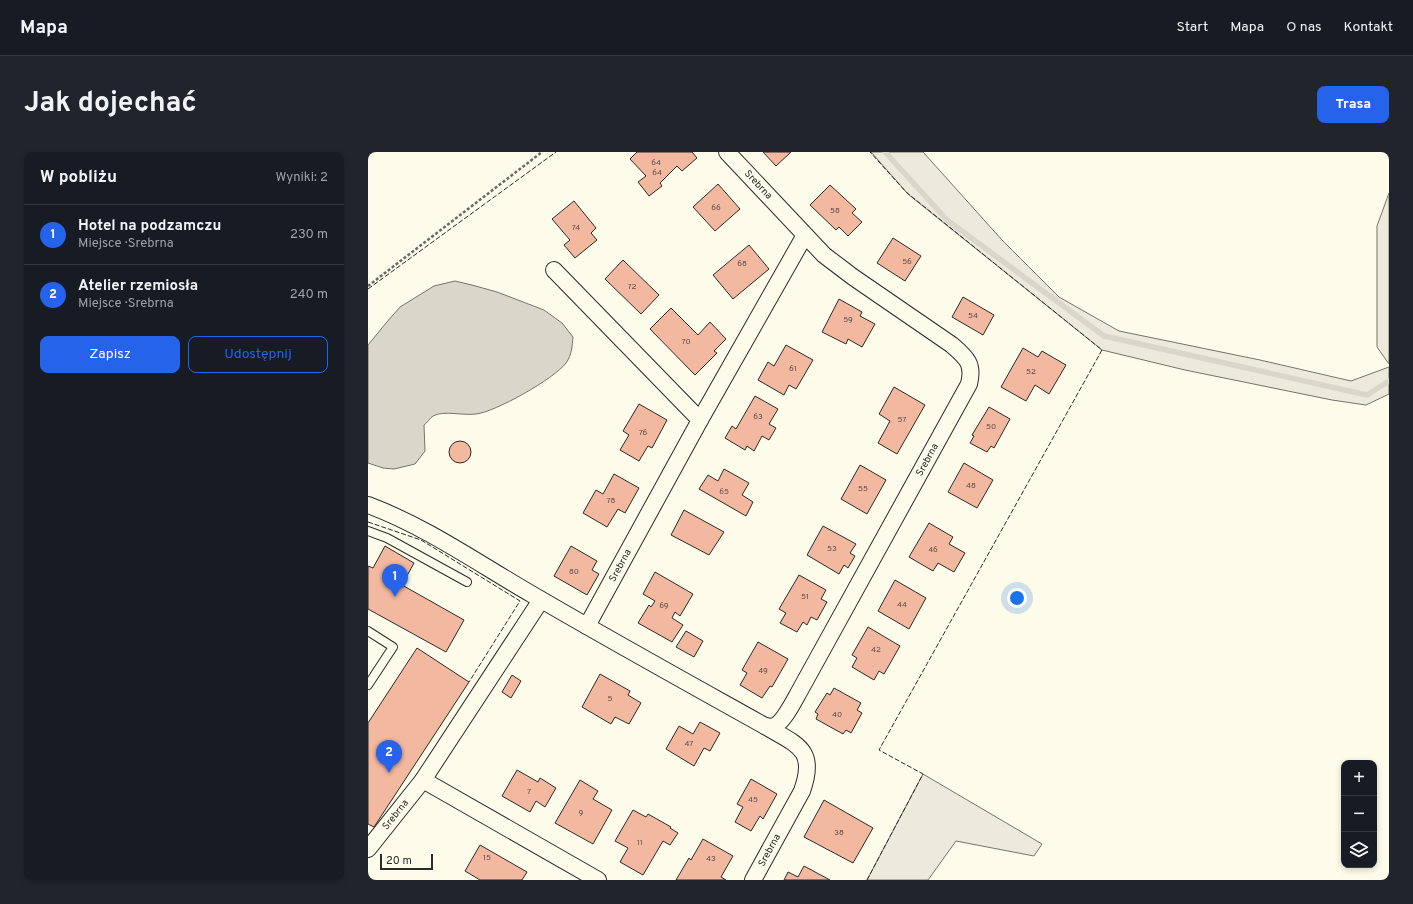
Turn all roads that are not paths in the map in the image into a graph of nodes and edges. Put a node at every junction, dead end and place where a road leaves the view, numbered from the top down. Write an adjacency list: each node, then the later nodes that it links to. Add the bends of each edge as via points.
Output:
1 (727, 152): 2 (street, Srebrna)
2 (805, 235): 4 (street, Srebrna); 12 (street, Srebrna, via 824,256 853,278 952,345 966,357 971,375 969,384 799,692 777,724)
3 (554, 270): 4 (street)
4 (700, 420): 9 (street, Srebrna)
5 (368, 505): 8 (street, Srebrna, via 424,531)
6 (368, 532): 7 (lane, via 387,538)
7 (468, 582)
8 (541, 600): 9 (street, Srebrna); 13 (street, Srebrna)
9 (587, 626): 12 (street, Srebrna)
10 (368, 631): 11 (lane, via 392,647)
11 (368, 685)
12 (765, 726): 16 (street, Srebrna, via 795,744 804,754 807,770 802,791)
13 (423, 780): 14 (street, Srebrna); 15 (street)
14 (373, 840)
15 (598, 880)
16 (753, 880)

